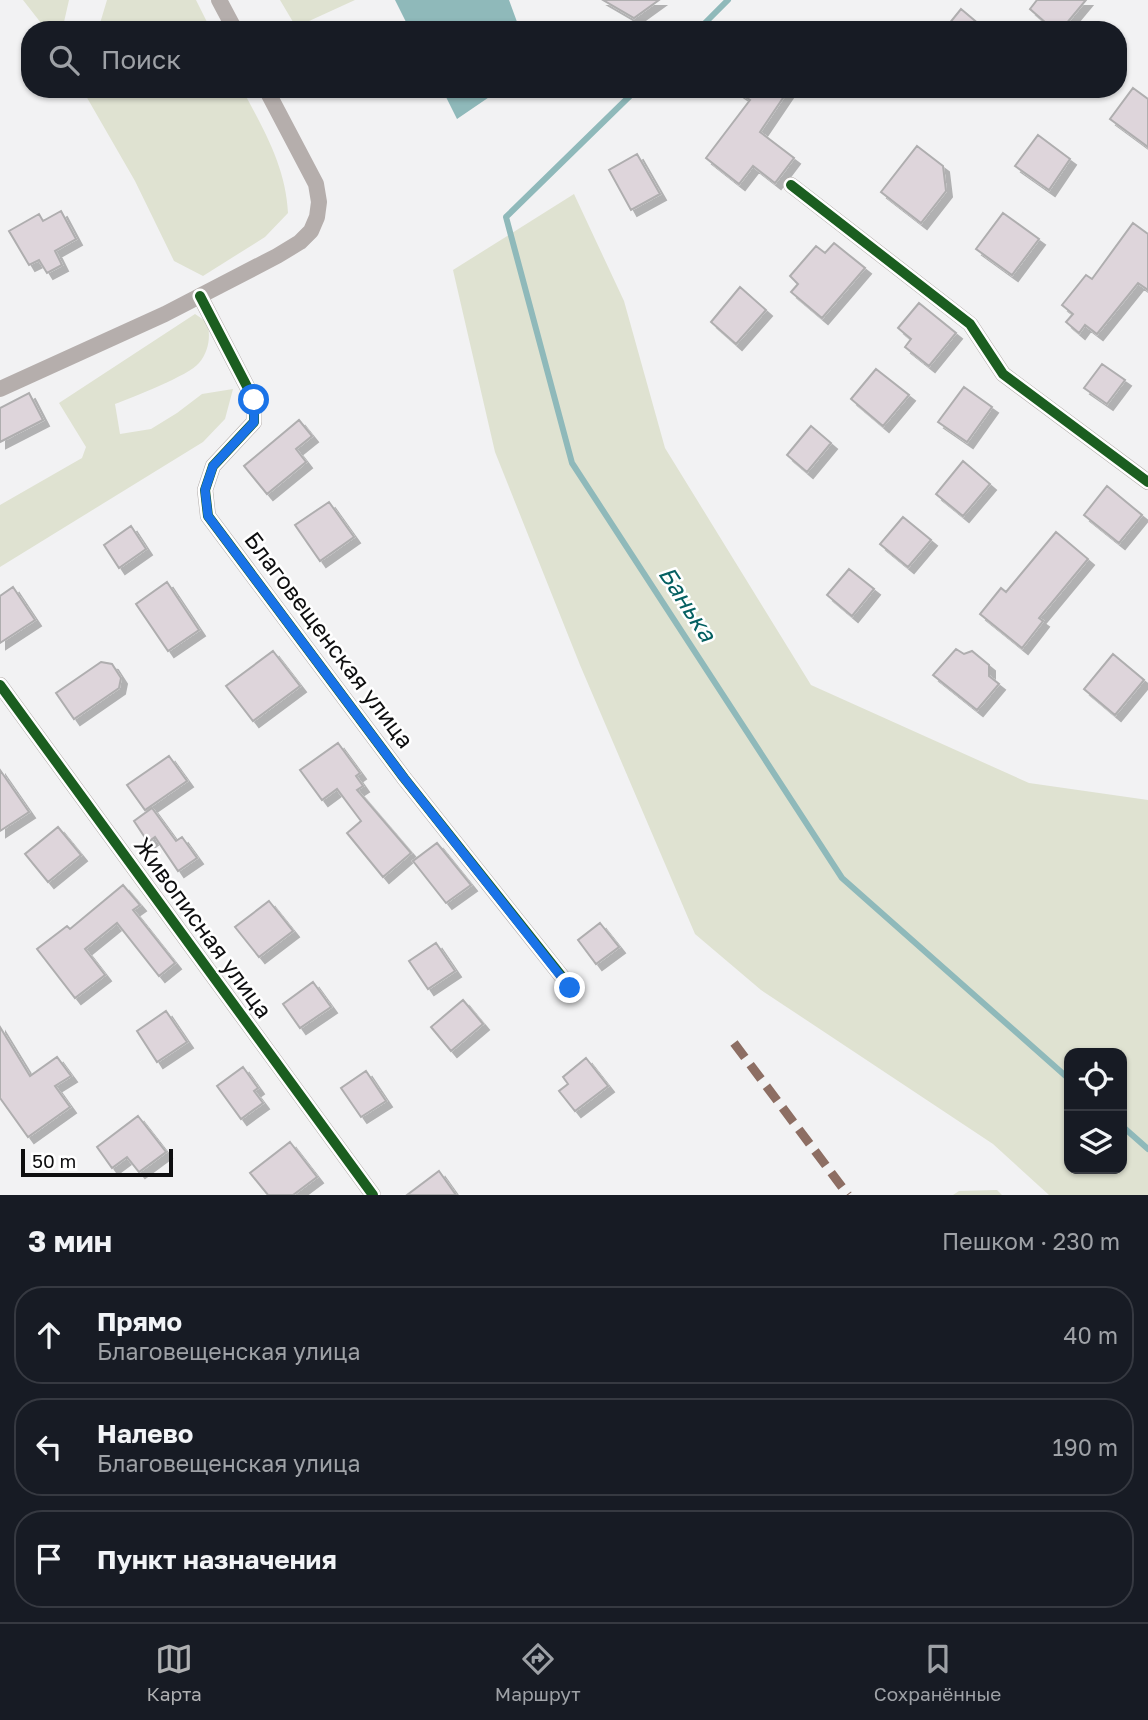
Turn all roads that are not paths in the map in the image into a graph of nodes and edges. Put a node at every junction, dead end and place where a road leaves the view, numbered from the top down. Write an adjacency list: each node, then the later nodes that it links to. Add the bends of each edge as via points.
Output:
1 (219, 0): 2 (street)
2 (230, 21)
3 (271, 98): 5 (street, via 316,184 317,217 300,242)
4 (791, 185): 7 (street, via 970,324 1003,374)
5 (200, 296): 6 (street); 9 (street, Благовещенская улица, via 254,400 254,422 213,466 205,490 208,516 404,778)
6 (0, 389)
7 (1148, 482)
8 (0, 685): 10 (street, Живописная улица)
9 (570, 988)
10 (373, 1195)

